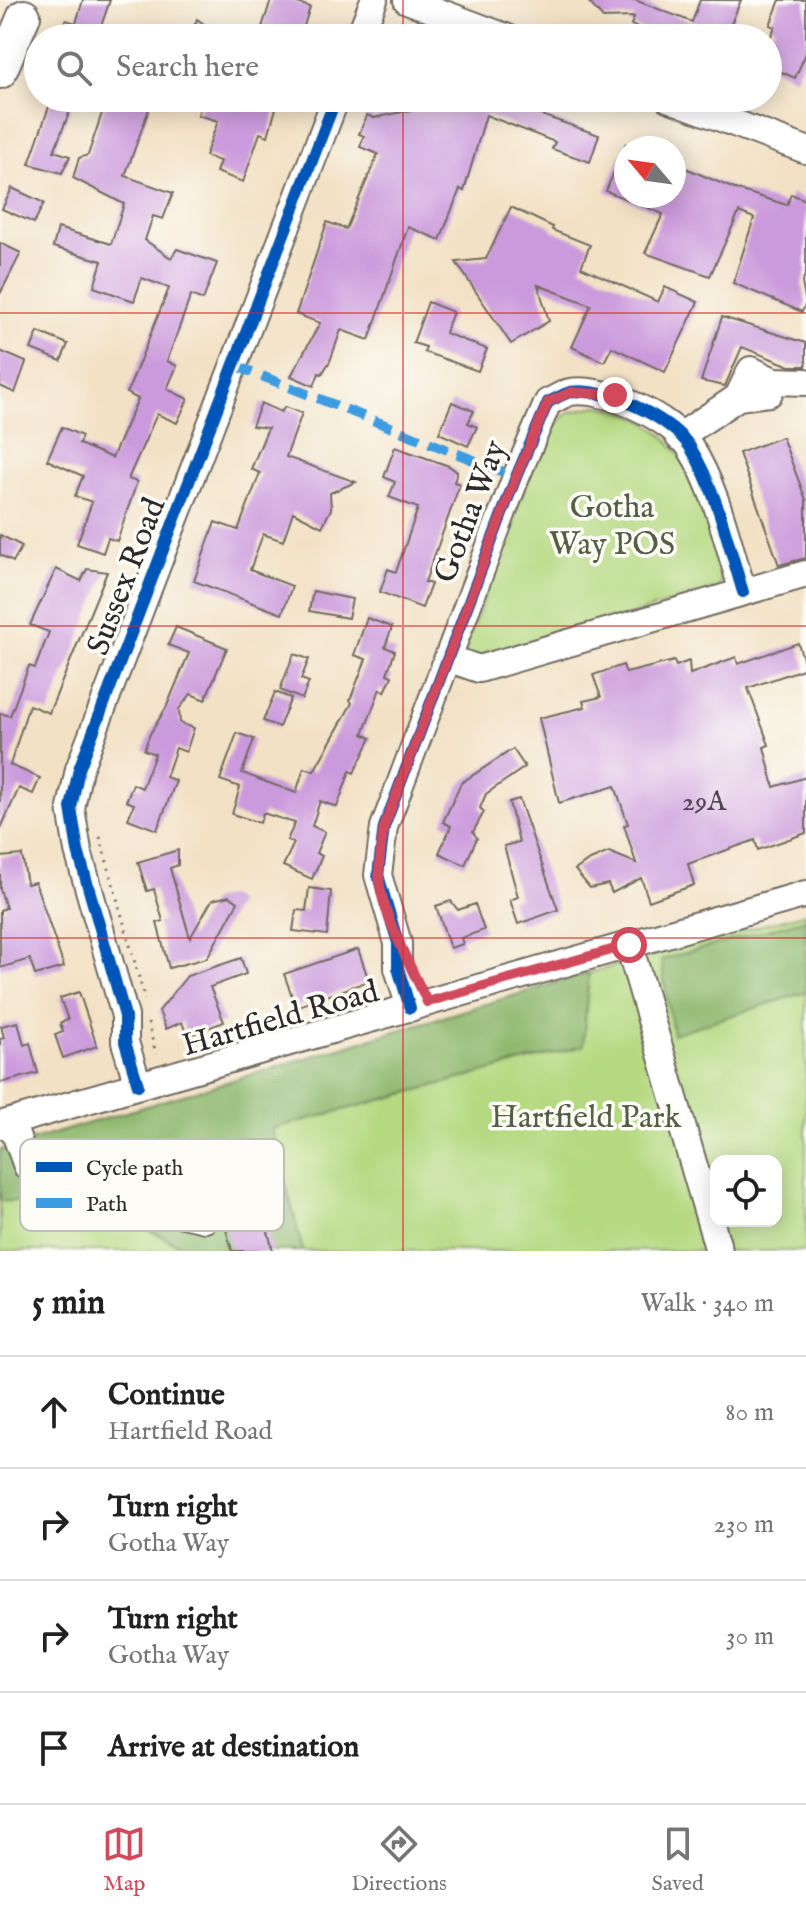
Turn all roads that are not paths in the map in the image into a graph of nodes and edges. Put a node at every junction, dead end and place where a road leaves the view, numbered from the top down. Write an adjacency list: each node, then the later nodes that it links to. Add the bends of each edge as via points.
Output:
1 (374, 0): 4 (street)
2 (407, 0): 5 (street)
3 (21, 11): 6 (main road)
4 (365, 24)
5 (471, 24)
6 (0, 72)
7 (331, 112): 18 (street, Sussex Road, via 79,769 71,808 78,851 125,1016 125,1042)
8 (705, 112): 9 (street)
9 (806, 150)
10 (806, 382): 11 (street, via 773,381 751,370 738,397)
11 (679, 437): 13 (street, Gotha Way, via 689,444 704,476); 14 (street, Gotha Way, via 615,395 571,392 548,402)
12 (806, 574): 13 (street)
13 (743, 592): 14 (street, via 479,669)
14 (450, 659): 17 (street, Gotha Way, via 384,827 378,875 398,943 398,968)
15 (806, 894): 16 (street, Hartfield Road)
16 (629, 945): 17 (street, Hartfield Road); 21 (street)
17 (418, 1005): 18 (street, Hartfield Road)
18 (149, 1073): 19 (street, Hartfield Road)
19 (5, 1124): 20 (street)
20 (20, 1153)
21 (719, 1251)

